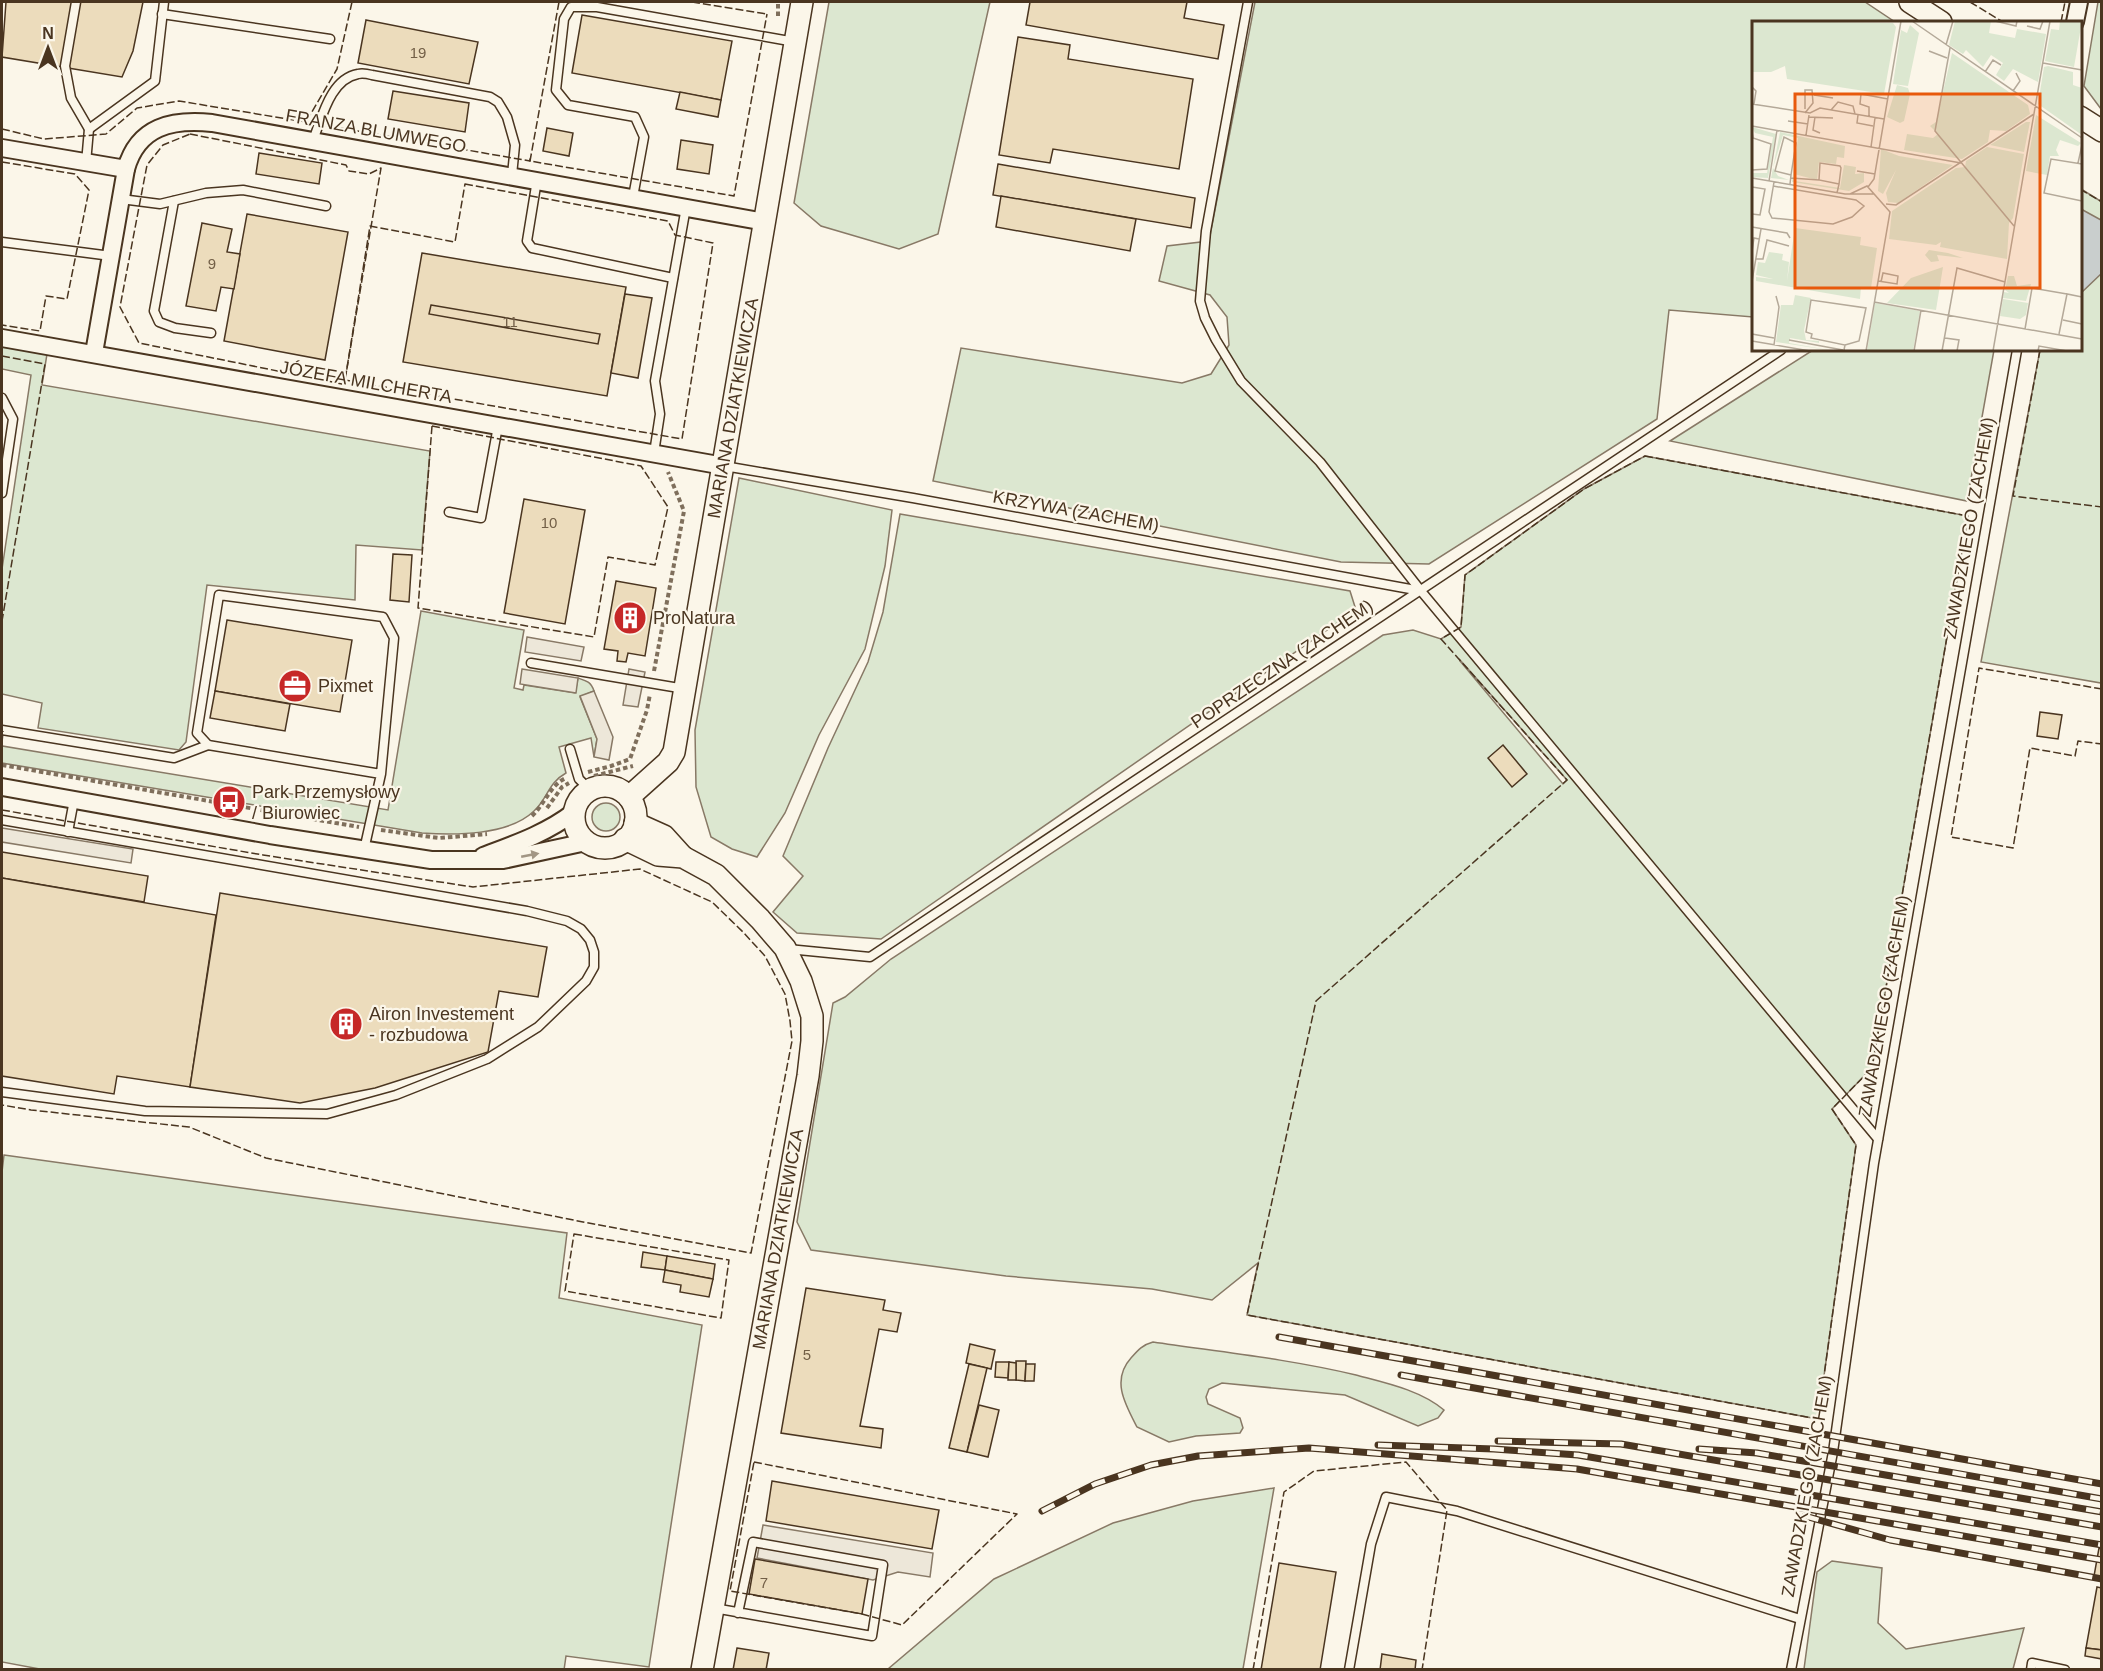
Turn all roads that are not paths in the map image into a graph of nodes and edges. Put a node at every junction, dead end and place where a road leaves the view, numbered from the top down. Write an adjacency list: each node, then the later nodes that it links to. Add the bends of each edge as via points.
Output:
1 (76, 2): 13 (lane, via 65,66 71,98)
2 (164, 2): 7 (lane)
3 (802, 2): 11 (street, MARIANA DZIATKIEWICZA)
4 (1248, 2): 41 (lane, via 1206,231 1200,301 1216,340 1241,381 1320,462)
5 (1910, 2): 8 (street)
6 (2079, 2): 9 (street)
7 (162, 14): 10 (lane); 13 (lane, via 154,81)
8 (1939, 21)
9 (2075, 21)
10 (330, 39)
11 (795, 42): 21 (lane, via 597,7 571,7 564,19 556,90 568,105 635,117 644,137); 26 (street, MARIANA DZIATKIEWICZA)
12 (2082, 118): 14 (street)
13 (90, 129): 17 (lane)
14 (2102, 131)
15 (313, 140): 18 (street, FRANZA BLUMWEGO, via 212,123 179,122 145,136 132,152); 19 (street, FRANZA BLUMWEGO); 19 (lane, via 327,103 342,81 358,74 372,75 490,97 498,102 515,146)
16 (2, 148): 17 (street)
17 (86, 162): 18 (street)
18 (126, 170): 22 (street, FRANZA BLUMWEGO)
19 (512, 175): 20 (street, FRANZA BLUMWEGO)
20 (537, 180): 21 (street, FRANZA BLUMWEGO); 29 (lane, via 527,241 532,248)
21 (633, 197): 25 (street, FRANZA BLUMWEGO)
22 (121, 199): 23 (lane, via 160,204); 28 (street, FRANZA BLUMWEGO)
23 (174, 201): 24 (lane, via 243,190); 30 (lane, via 154,310 159,322)
24 (326, 206)
25 (686, 207): 26 (street, FRANZA BLUMWEGO); 29 (lane)
26 (765, 222): 38 (street, MARIANA DZIATKIEWICZA)
27 (2, 242): 28 (lane)
28 (111, 256): 34 (street, FRANZA BLUMWEGO)
29 (673, 278): 37 (lane, via 655,381 660,414)
30 (211, 333)
31 (2, 338): 34 (street, JÓZEFA MILCHERTA)
32 (1780, 351): 41 (lane, POPRZECZNA (ZACHEM))
33 (2017, 351): 61 (lane, ZAWADZKIEGO (ZACHEM))
34 (94, 353): 36 (street, JÓZEFA MILCHERTA)
35 (2, 398): 39 (lane, via 13,419)
36 (498, 426): 37 (street, JÓZEFA MILCHERTA); 40 (lane, via 481,518)
37 (654, 453): 38 (street, JÓZEFA MILCHERTA)
38 (724, 466): 41 (lane, KRZYWA (ZACHEM)); 43 (street, MARIANA DZIATKIEWICZA)
39 (2, 493)
40 (449, 512)
41 (1421, 591): 59 (lane, POPRZECZNA (ZACHEM), via 870,957); 61 (lane)
42 (531, 663): 43 (lane)
43 (685, 689): 50 (street, MARIANA DZIATKIEWICZA, via 674,752)
44 (2, 730): 45 (lane, via 174,758)
45 (208, 745): 47 (lane); 47 (lane, via 197,733 219,595 383,617 394,638)
46 (570, 749): 48 (lane)
47 (381, 774): 57 (lane)
48 (584, 782): 50 (street, via 612,787); 52 (street)
49 (2, 787): 51 (street)
50 (629, 797): 54 (street, via 635,810)
51 (74, 800): 55 (lane); 57 (street)
52 (574, 812): 56 (street, via 578,832); 58 (street, via 527,839)
53 (2, 820): 55 (lane)
54 (630, 831): 56 (street, via 619,844 606,848); 59 (street, MARIANA DZIATKIEWICZA, via 664,836 683,857 716,875)
55 (68, 832): 60 (lane, via 567,921 581,928 590,940 594,967 586,981 538,1027 487,1059 396,1095 327,1114 145,1111)
56 (586, 842): 58 (street, one-way to 56, via 503,860)
57 (364, 850): 58 (street, via 431,860)
58 (474, 860)
59 (785, 948): 62 (street, MARIANA DZIATKIEWICZA, via 808,1001 812,1041)
60 (2, 1092)
61 (1878, 1139): 64 (lane, ZAWADZKIEGO (ZACHEM), via 1833,1452)
62 (713, 1608): 63 (lane); 65 (street, MARIANA DZIATKIEWICZA)
63 (738, 1613): 63 (lane, via 872,1636 883,1564 753,1542)
64 (1800, 1619): 66 (lane, via 1457,1511 1386,1497 1371,1544); 67 (lane, ZAWADZKIEGO (ZACHEM))
65 (702, 1670)
66 (1349, 1670)
67 (1791, 1670)
68 (2031, 1670): 69 (lane, via 2032,1664)
69 (2065, 1670)

